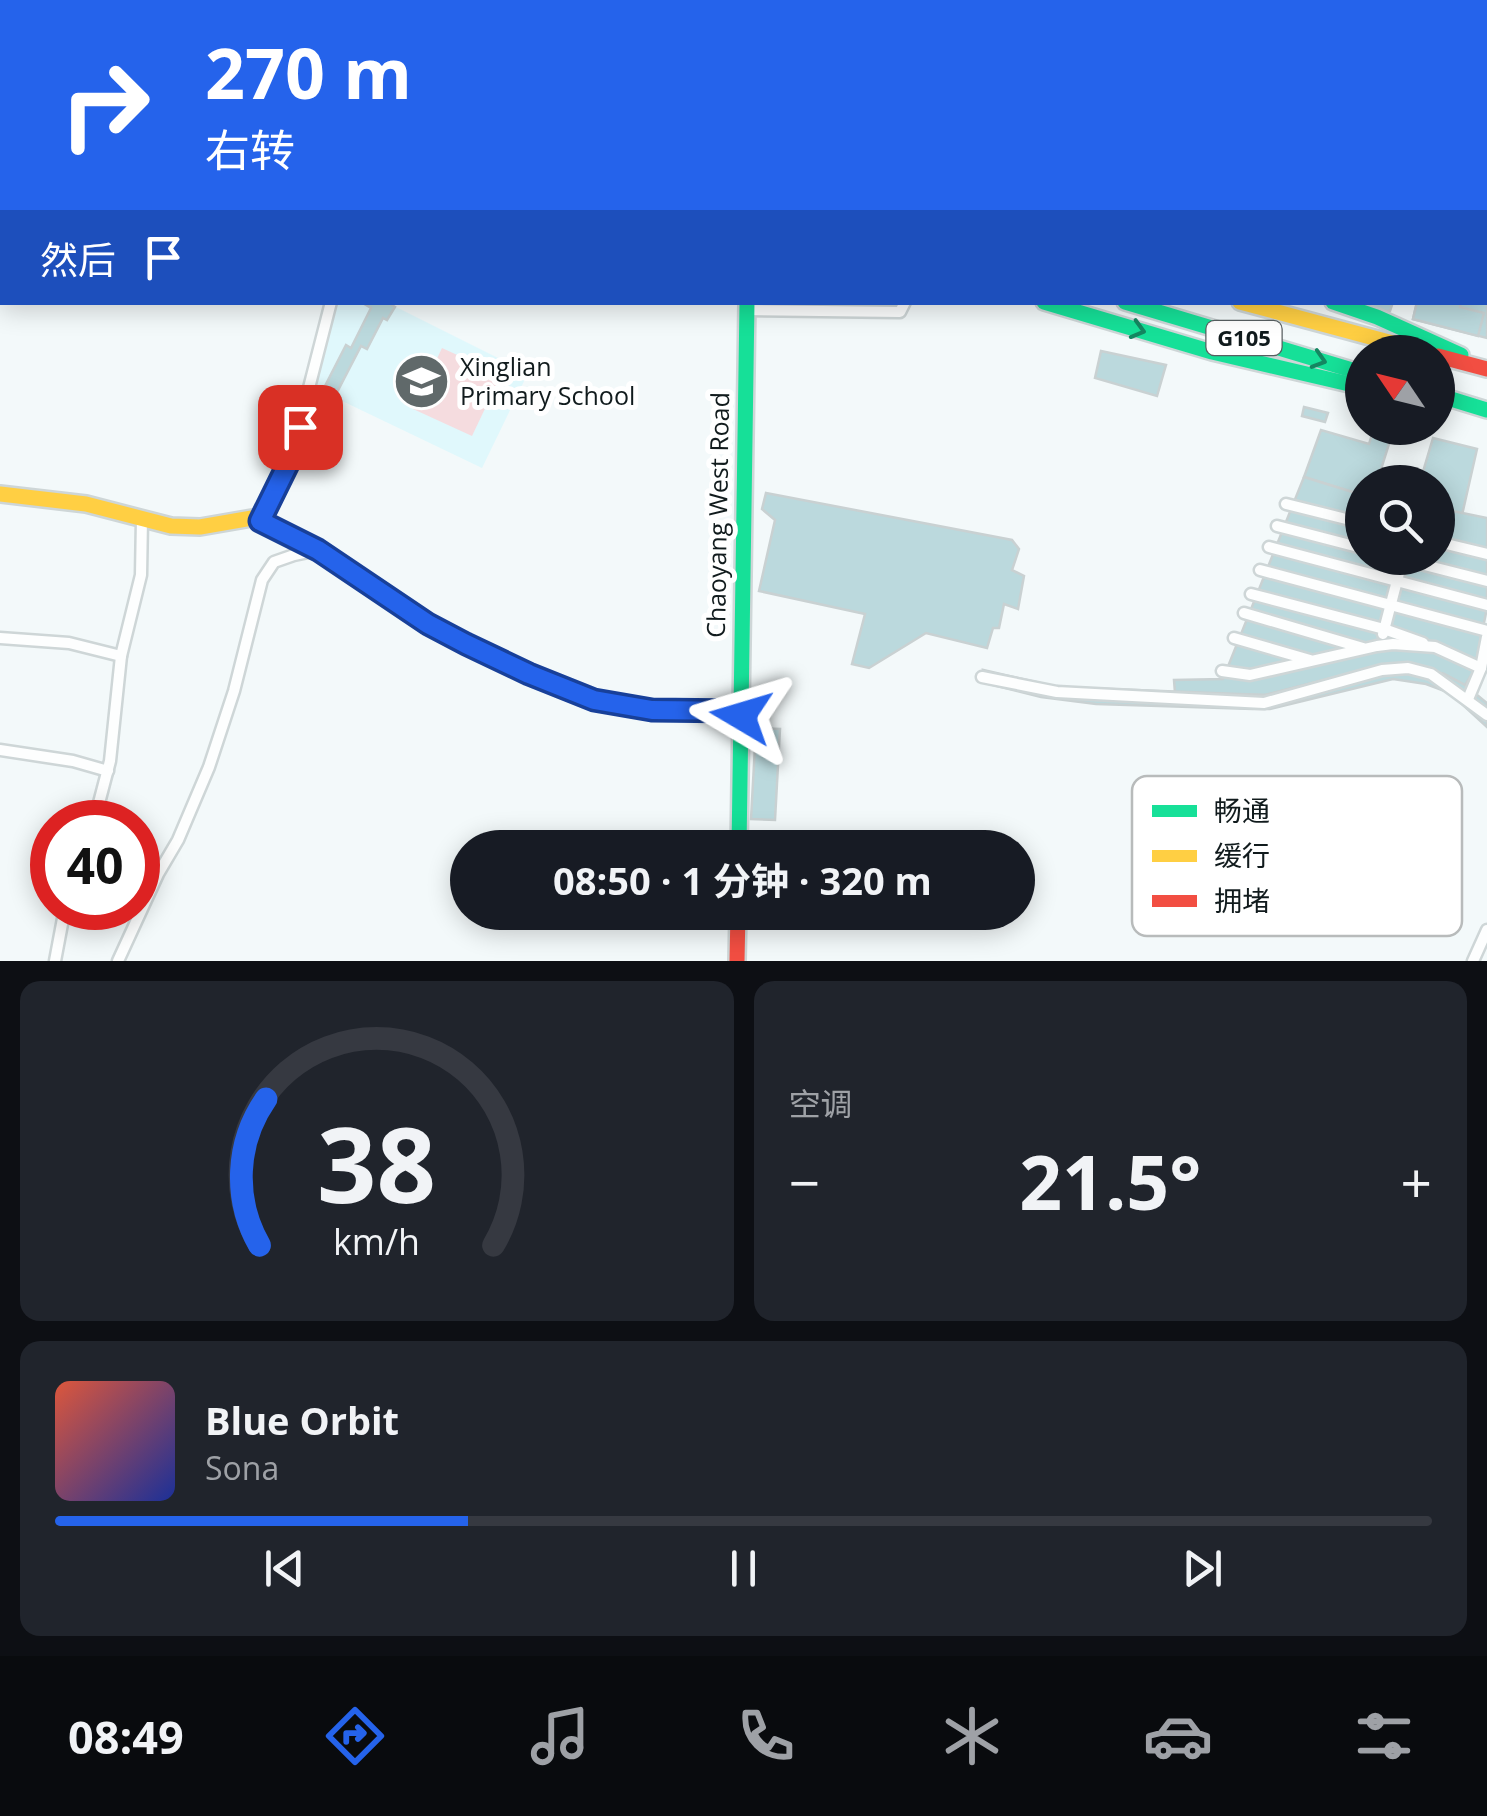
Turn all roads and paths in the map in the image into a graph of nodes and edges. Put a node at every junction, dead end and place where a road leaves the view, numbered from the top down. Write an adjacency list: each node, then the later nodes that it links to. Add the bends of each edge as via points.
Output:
1 (330, 305): 20 (street, via 291,458)
2 (904, 305): 7 (street, via 900,312)
3 (1054, 305): 12 (main road, one-way to 12)
4 (1135, 305): 10 (main road, G105, one-way to 10)
5 (1251, 305): 8 (main road, G105)
6 (1342, 305): 11 (main road)
7 (747, 306): 49 (main road, Chaoyang West Road)
8 (1363, 335)
9 (1455, 360): 11 (main road)
10 (1345, 368)
11 (1487, 368)
12 (1345, 383)
13 (1455, 401): 15 (main road)
14 (1455, 406): 15 (main road)
15 (1487, 410)
16 (0, 494): 18 (main road, via 86,504)
17 (1286, 504): 19 (street)
18 (142, 519): 20 (main road, via 200,527); 43 (street, via 141,575)
19 (1345, 519)
20 (260, 521): 25 (main road)
21 (1277, 526): 22 (street)
22 (1345, 544)
23 (1455, 546): 26 (street)
24 (1269, 547): 30 (street)
25 (318, 550): 49 (main road, via 428,624 594,700 652,710); 59 (street, via 274,562 262,580 209,767)
26 (1487, 554)
27 (1260, 570): 33 (street)
28 (1455, 572): 31 (street)
29 (1397, 575): 30 (street)
30 (1396, 581): 33 (street); 34 (street)
31 (1487, 581)
32 (1251, 594): 36 (street)
33 (1390, 605): 36 (street); 37 (street)
34 (1487, 605)
35 (1244, 613): 42 (street)
36 (1384, 628): 40 (street); 41 (street)
37 (1487, 634): 45 (street)
38 (0, 638): 43 (street, via 69,643)
39 (1234, 638): 44 (street)
40 (1380, 646): 41 (street); 42 (street)
41 (1435, 647): 45 (street)
42 (1365, 649): 44 (street)
43 (122, 656): 52 (street)
44 (1313, 661): 46 (street, via 1250,674)
45 (1481, 668): 48 (street)
46 (1222, 671)
47 (982, 677): 48 (street, via 1056,692 1264,703 1408,668 1431,674)
48 (1468, 699): 50 (street)
49 (740, 711): 54 (main road, Chaoyang West Road)
50 (1487, 715)
51 (0, 750): 52 (street)
52 (108, 771): 53 (street)
53 (100, 800)
54 (739, 830)
55 (61, 930): 58 (street)
56 (738, 930): 60 (main road)
57 (1487, 930): 61 (street)
58 (55, 961)
59 (118, 961)
60 (737, 961)
61 (1473, 961)

